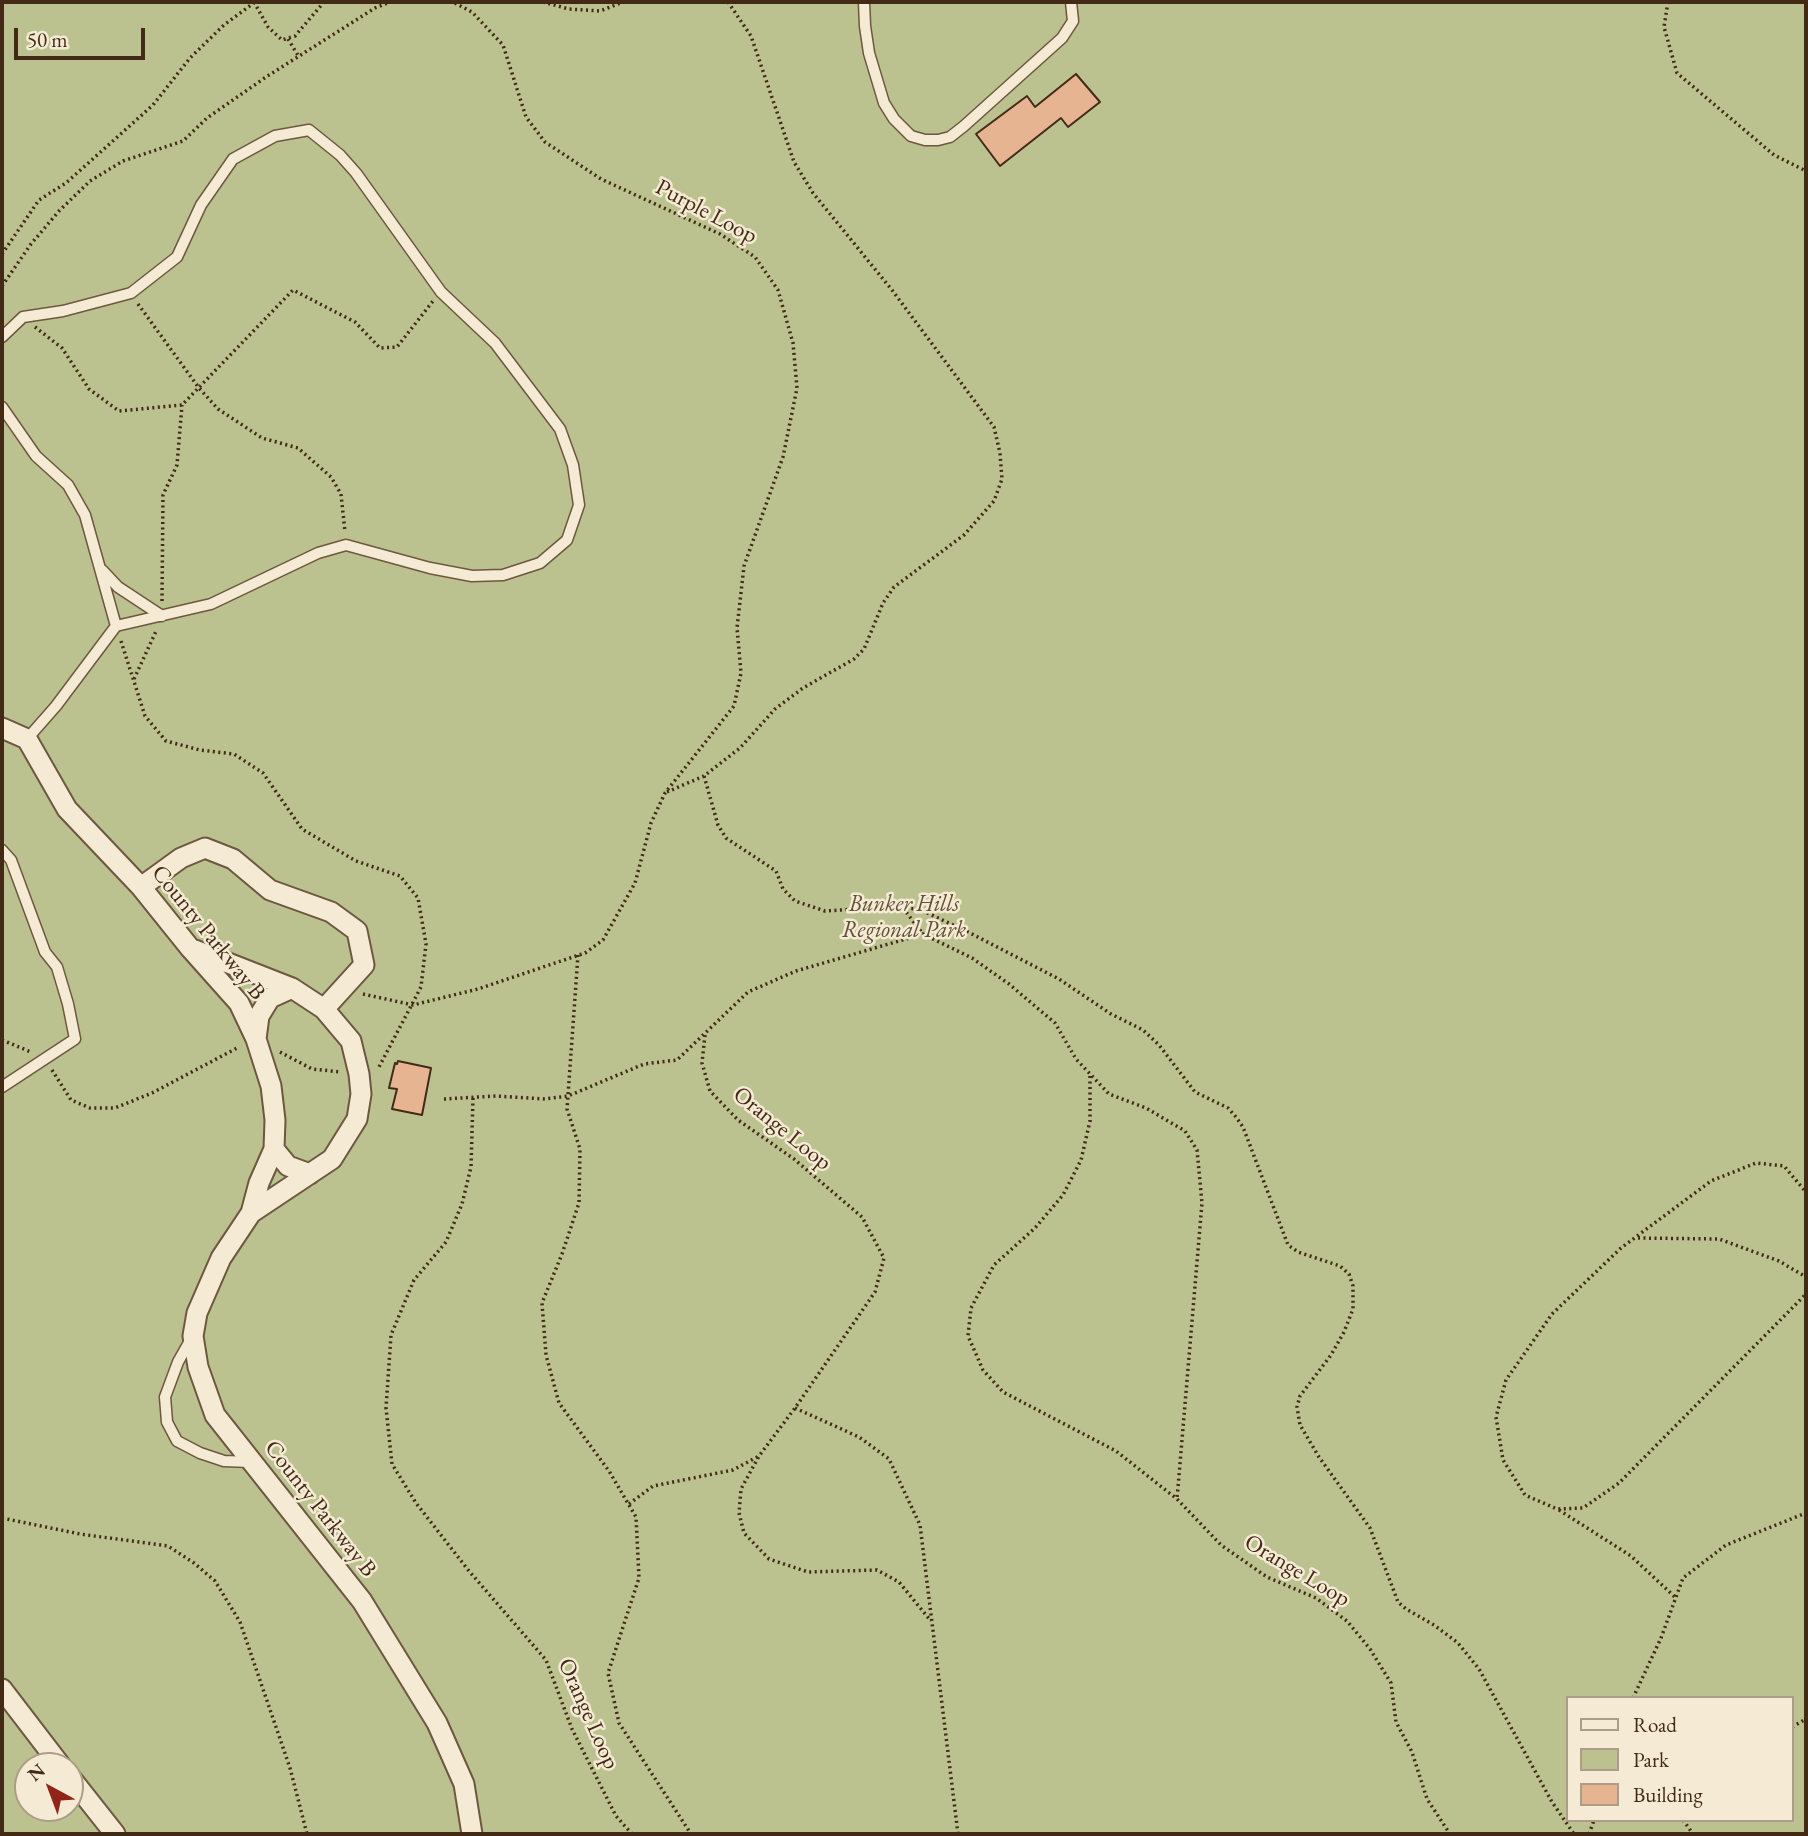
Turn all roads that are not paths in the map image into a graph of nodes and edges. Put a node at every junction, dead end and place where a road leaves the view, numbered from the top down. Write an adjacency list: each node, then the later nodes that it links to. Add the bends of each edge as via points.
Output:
1 (864, 2): 2 (lane, via 869,53 884,103 911,136 925,140 950,136 964,126 1062,38 1073,21)
2 (1071, 2)
3 (2, 337): 6 (lane, via 23,317 131,293 177,257 201,205 233,159 275,136 309,130 356,173 441,292 495,343 560,429 573,465 579,505 567,540 540,563 503,575 472,576 346,545 318,553 211,604)
4 (2, 407): 5 (lane, via 36,456 68,485 85,515)
5 (101, 569): 6 (lane, via 118,587); 7 (lane)
6 (162, 616): 7 (lane)
7 (116, 626): 9 (lane)
8 (2, 728): 9 (street)
9 (27, 739): 11 (street, County Parkway B, via 67,809)
10 (2, 850): 16 (lane, via 11,860 45,952 57,967 75,1038)
11 (141, 887): 12 (street, County Parkway B); 14 (street, via 181,858 205,848 233,859 270,890 331,912 357,931 364,965)
12 (190, 948): 13 (street, County Parkway B); 15 (street, County Parkway B, via 239,1003)
13 (292, 988): 14 (street, County Parkway B); 15 (street, via 270,998 260,1016)
14 (324, 1009): 18 (street, County Parkway B, via 351,1041 361,1094 357,1119 332,1159)
15 (256, 1039): 17 (street, County Parkway B, via 271,1086)
16 (2, 1087)
17 (274, 1149): 18 (street, via 288,1166); 19 (street, County Parkway B)
18 (310, 1174): 19 (street, County Parkway B)
19 (251, 1213): 20 (street, County Parkway B, via 207,1285)
20 (193, 1336): 21 (street, County Parkway B, via 215,1415); 21 (lane, via 165,1397 167,1422 177,1441 200,1454)
21 (252, 1462): 26 (street, County Parkway B, via 362,1601 437,1723 464,1784)
22 (2, 1689): 23 (street)
23 (50, 1752)
24 (84, 1795): 25 (street)
25 (115, 1834)
26 (472, 1834)

